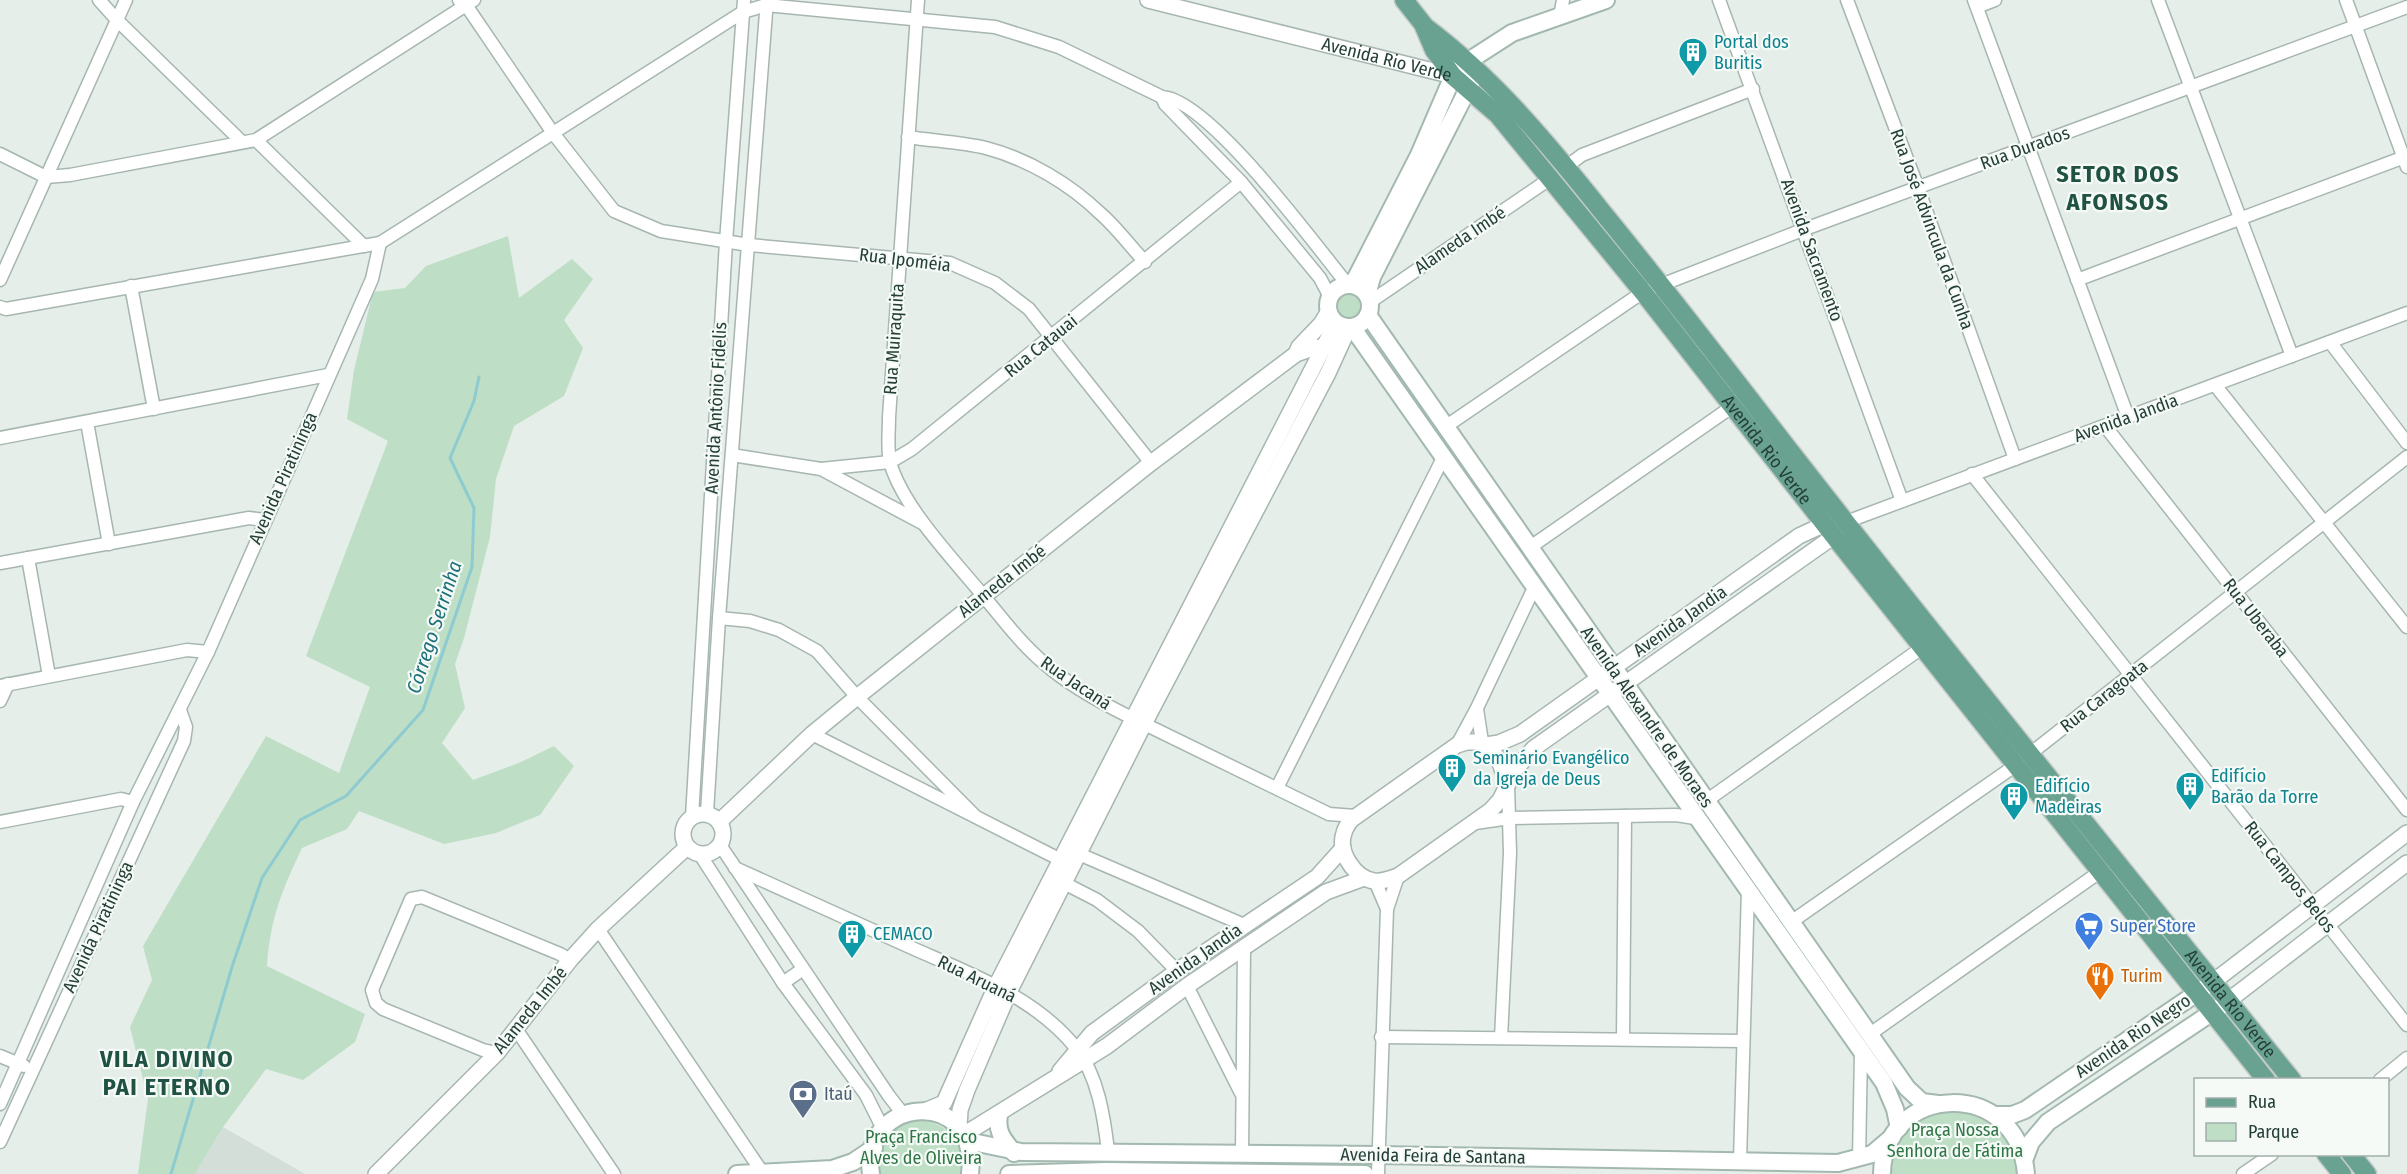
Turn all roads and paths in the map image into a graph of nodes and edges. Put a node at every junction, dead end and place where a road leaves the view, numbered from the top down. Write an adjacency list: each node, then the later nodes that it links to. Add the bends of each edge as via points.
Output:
1 (99, 0): 19 (street)
2 (126, 0): 19 (street)
3 (918, 0): 18 (street, Rua Muiraquita)
4 (1153, 0): 23 (street, Avenida Rio Verde)
5 (1404, 0): 20 (main road)
6 (1606, 0): 17 (main road)
7 (1719, 0): 26 (street, Avenida Sacramento)
8 (1847, 0): 39 (street, Rua José Advincula da Cunha)
9 (1995, 0): 14 (street)
10 (2158, 0): 24 (street)
11 (2346, 0): 21 (street)
12 (466, 2): 28 (street); 30 (street)
13 (767, 3): 15 (street); 18 (street, Avenida Alexandre de Moraes); 44 (street, Avenida Antônio Fidelis)
14 (1976, 3): 32 (street)
15 (744, 6): 28 (street); 42 (street, Avenida Antônio Fidelis)
16 (2407, 7): 21 (street, Rua Durados)
17 (1561, 8): 22 (main road, via 1489,46)
18 (917, 19): 27 (street, Avenida Alexandre de Moraes, via 995,27 1049,44); 29 (street, Rua Muiraquita)
19 (117, 20): 31 (street); 36 (street)
20 (1423, 24): 22 (main road, Avenida Rio Verde); 23 (main road, via 1434,50)
21 (2355, 26): 24 (street, Rua Durados); 34 (street)
22 (1472, 67): 23 (main road); 25 (main road); 35 (main road, Avenida Rio Verde, via 1514,106)
23 (1453, 76): 25 (main road, Avenida Rio Verde); 51 (main road, via 1419,156)
24 (2191, 87): 32 (street, Rua Durados); 40 (street)
25 (1467, 89): 37 (main road, Avenida Rio Verde, via 1498,115); 54 (main road, via 1372,278)
26 (1753, 89): 35 (street, via 1582,155); 41 (street, Avenida Sacramento)
27 (1162, 97): 38 (street, Avenida Alexandre de Moraes); 51 (street, Avenida Alexandre de Moraes, via 1186,106 1234,147)
28 (553, 133): 42 (street, Rua Ipoméia, via 614,211 661,231); 43 (street)
29 (908, 137): 46 (street, Rua Muiraquita); 47 (street, via 985,148 1050,176 1102,214)
30 (256, 140): 31 (street); 45 (street)
31 (242, 142): 36 (street)
32 (2027, 147): 39 (street, Rua Durados); 49 (street)
33 (0, 154): 36 (street)
34 (2406, 160): 40 (street)
35 (1566, 167): 52 (main road, Avenida Rio Verde)
36 (46, 177): 48 (street)
37 (1551, 178): 53 (main road, Avenida Rio Verde); 54 (street, Alameda Imbé)
38 (1241, 182): 47 (street, Rua Catauai); 57 (street, Avenida Alexandre de Moraes, via 1320,278)
39 (1918, 188): 41 (street, Rua Durados); 76 (street, Rua José Advincula da Cunha)
40 (2240, 219): 49 (street); 62 (street)
41 (1805, 230): 52 (street, Rua Durados); 81 (street, Avenida Sacramento)
42 (726, 242): 44 (street, Rua Ipoméia); 122 (street, Avenida Antônio Fidelis)
43 (380, 243): 45 (street); 63 (street, Avenida Piratininga, via 372,279)
44 (749, 245): 46 (street, Rua Ipoméia); 73 (street, Avenida Antônio Fidelis)
45 (364, 246): 50 (street)
46 (900, 258): 58 (street, Rua Ipoméia, via 950,262 995,283 1029,309); 77 (street, Rua Muiraquita, via 889,417)
47 (1144, 262): 58 (street, Rua Catauai)
48 (0, 280)
49 (2077, 280): 67 (street)
50 (131, 285): 55 (street); 66 (street)
51 (1349, 285): 54 (main road, via 1363,290); 57 (main road, via 1337,289)
52 (1662, 286): 53 (street, Rua Durados); 85 (main road, Avenida Rio Verde)
53 (1643, 292): 65 (main road, Avenida Rio Verde); 70 (street, Rua Durados)
54 (1369, 304): 57 (main road, via 1359,325); 70 (main road, Avenida Alexandre de Moraes)
55 (0, 307)
56 (2407, 314): 59 (street, Avenida Jandia)
57 (1339, 317): 60 (street); 61 (street, Alameda Imbé, via 1322,324); 75 (main road, Avenida Alexandre de Moraes); 108 (street, via 1328,373)
58 (1052, 338): 77 (street, Rua Catauai, via 912,449); 78 (street, Rua Ipoméia)
59 (2330, 342): 62 (street, Avenida Jandia); 72 (street)
60 (1323, 349): 61 (street, Alameda Imbé, via 1316,347); 108 (street)
61 (1296, 354): 78 (street, Alameda Imbé)
62 (2292, 356): 64 (street, Avenida Jandia)
63 (328, 375): 66 (street); 82 (street, Avenida Piratininga)
64 (2215, 385): 67 (street, Avenida Jandia); 83 (street)
65 (1733, 406): 85 (main road, Avenida Rio Verde); 87 (street)
66 (154, 409): 68 (street)
67 (2128, 417): 69 (street, Avenida Jandia)
68 (87, 422): 71 (street); 86 (street)
69 (2105, 426): 76 (street, Avenida Jandia); 91 (street, Rua Uberaba)
70 (1445, 427): 87 (main road, Avenida Alexandre de Moraes)
71 (0, 438)
72 (2407, 443)
73 (732, 455): 79 (street, Rua Jacaná); 93 (street, Avenida Antônio Fidelis)
74 (2407, 457): 83 (street, Rua Caragoata)
75 (1443, 458): 90 (main road, Avenida Alexandre de Moraes); 114 (street)
76 (2015, 459): 80 (street, Avenida Jandia)
77 (890, 462): 79 (street, Rua Catauai); 84 (street, Rua Muiraquita, via 911,506)
78 (1151, 463): 92 (street, Alameda Imbé)
79 (821, 469): 84 (street, Rua Jacaná)
80 (1972, 474): 81 (street, Avenida Jandia); 98 (street, Rua Campos Belos)
81 (1902, 501): 85 (street, Avenida Jandia)
82 (264, 520): 86 (street, via 249,518); 96 (street, Avenida Piratininga)
83 (2324, 522): 91 (street, Rua Caragoata); 94 (street)
84 (926, 525): 92 (street, Rua Jacaná)
85 (1835, 528): 95 (main road, Avenida Rio Verde); 97 (street, Avenida Jandia, via 1799,536); 101 (street, Avenida Jandia); 112 (main road, Avenida Rio Verde)
86 (109, 543): 88 (street)
87 (1529, 548): 97 (main road, Avenida Alexandre de Moraes)
88 (28, 558): 89 (street); 99 (street)
89 (0, 563)
90 (1534, 588): 100 (main road, Avenida Alexandre de Moraes); 106 (street)
91 (2236, 593): 98 (street, Rua Caragoata); 117 (street, Rua Uberaba)
92 (984, 596): 104 (street, Alameda Imbé); 108 (street, Rua Jacaná, via 1045,664 1095,700)
93 (719, 618): 104 (street, via 750,621 779,630 817,651); 122 (street, Avenida Antônio Fidelis)
94 (2407, 627)
95 (1923, 647): 112 (main road, Avenida Rio Verde); 115 (street)
96 (208, 652): 99 (street, via 187,650); 107 (street, Avenida Piratininga)
97 (1613, 668): 100 (street, Avenida Jandia); 101 (main road, Avenida Alexandre de Moraes)
98 (2131, 675): 112 (street, Rua Caragoata); 142 (street, Rua Campos Belos)
99 (48, 676): 102 (street)
100 (1598, 679): 103 (main road, Avenida Alexandre de Moraes); 110 (street, Avenida Jandia, via 1520,734 1499,743)
101 (1624, 683): 103 (street, Avenida Jandia); 115 (main road, Avenida Alexandre de Moraes)
102 (4, 685): 105 (street)
103 (1608, 694): 113 (street, Avenida Jandia, via 1524,756); 124 (main road, Avenida Alexandre de Moraes)
104 (857, 697): 109 (street, Alameda Imbé); 119 (street)
105 (0, 701)
106 (1477, 708): 110 (street); 111 (street)
107 (180, 710): 116 (street, Avenida Piratininga); 172 (street, Avenida Piratininga, via 186,727 184,741)
108 (1138, 721): 114 (street, Rua Jacaná); 132 (street); 134 (street)
109 (812, 734): 119 (street); 122 (street, Alameda Imbé)
110 (1484, 743): 111 (street, Avenida Jandia); 113 (street, via 1498,758)
111 (1457, 745): 120 (street)
112 (2024, 759): 137 (main road, Avenida Rio Verde); 144 (street, Rua Caragoata); 152 (main road, Avenida Rio Verde)
113 (1507, 782): 123 (street); 126 (street, Avenida Jandia, via 1500,800)
114 (1277, 788): 118 (street, Rua Jacaná)
115 (1706, 801): 144 (main road, Avenida Alexandre de Moraes)
116 (133, 802): 125 (street, via 121,799); 171 (street, Avenida Piratininga)
117 (2407, 810)
118 (1329, 814): 120 (street, Rua Jacaná); 127 (street, Rua Jacaná)
119 (975, 816): 134 (street)
120 (1355, 816): 127 (street)
121 (1625, 816): 123 (street); 124 (street); 164 (street)
122 (706, 817): 129 (street, via 723,832); 130 (street, via 686,825)
123 (1510, 818): 126 (street); 163 (street)
124 (1695, 818): 141 (main road, Avenida Alexandre de Moraes)
125 (0, 822)
126 (1472, 824): 138 (street, Avenida Jandia)
127 (1344, 832): 131 (street)
128 (2407, 833): 142 (street, Avenida Rio Negro)
129 (720, 846): 133 (street); 136 (street)
130 (687, 847): 133 (street); 147 (street, Alameda Imbé)
131 (1343, 849): 139 (street, via 1354,870); 145 (street, Avenida Jandia, via 1317,877)
132 (1079, 854): 140 (street); 145 (street)
133 (701, 856): 153 (street)
134 (1061, 860): 155 (street)
135 (2407, 863): 146 (street, Avenida Rio Negro)
136 (735, 868): 150 (street); 155 (street, Rua Aruaná)
137 (2101, 871): 156 (main road, Avenida Rio Verde); 161 (street)
138 (1398, 876): 139 (street, Avenida Jandia); 143 (street)
139 (1370, 880): 143 (street); 148 (street, Avenida Jandia, via 1326,892)
140 (1064, 883): 151 (street, via 1097,900 1138,931); 155 (street)
141 (1748, 890): 165 (street); 166 (main road, Avenida Alexandre de Moraes)
142 (2313, 906): 146 (street, Rua Campos Belos); 152 (street, Avenida Rio Negro)
143 (1387, 909): 162 (street)
144 (1791, 922): 161 (main road, Avenida Alexandre de Moraes)
145 (1244, 925): 151 (street, Avenida Jandia)
146 (2327, 925): 157 (street, Avenida Rio Negro); 159 (street, Rua Campos Belos)
147 (598, 929): 149 (street, Alameda Imbé); 199 (street)
148 (1244, 948): 154 (street, Avenida Jandia); 177 (street)
149 (570, 960): 160 (street, Alameda Imbé); 167 (street, via 422,897 409,902 372,990 376,1003)
150 (803, 969): 153 (street); 181 (street)
151 (1177, 971): 168 (street, Avenida Jandia, via 1092,1033)
152 (2213, 982): 156 (main road, Avenida Rio Negro); 157 (main road, Avenida Rio Verde)
153 (783, 983): 184 (street, via 866,1095)
154 (1187, 986): 168 (street, Avenida Jandia, via 1107,1046); 177 (street)
155 (1002, 989): 168 (street, Rua Aruaná, via 1062,1033); 173 (street)
156 (2198, 992): 158 (main road, Avenida Rio Verde); 183 (main road, Avenida Rio Negro, via 2025,1110)
157 (2228, 1001): 158 (main road, Avenida Rio Negro); 175 (main road, Avenida Rio Verde)
158 (2213, 1011): 174 (main road, Avenida Rio Verde); 198 (main road, Avenida Rio Negro, via 2048,1122 2031,1142)
159 (2407, 1025)
160 (516, 1029): 167 (street, Alameda Imbé); 204 (street)
161 (1870, 1034): 179 (main road, Avenida Alexandre de Moraes, via 1907,1088 1922,1102)
162 (1382, 1037): 163 (street); 192 (street)
163 (1501, 1038): 164 (street)
164 (1623, 1039): 165 (street)
165 (1742, 1041): 196 (street)
166 (1861, 1051): 185 (main road, Avenida Alexandre de Moraes, via 1884,1083 1895,1109); 197 (street)
167 (497, 1053): 203 (street, Alameda Imbé)
168 (1080, 1055): 182 (street, Avenida Jandia, via 1055,1078); 190 (street, Rua Aruaná, via 1095,1087)
169 (0, 1056): 171 (street)
170 (2407, 1058): 176 (street)
171 (18, 1064): 172 (street); 178 (street, Avenida Piratininga)
172 (33, 1070): 187 (street, Avenida Piratininga)
173 (965, 1077): 180 (street, via 944,1103); 186 (street, via 960,1110)
174 (2264, 1078)
175 (2290, 1078)
176 (2382, 1078)
177 (1243, 1096): 191 (street)
178 (0, 1104)
179 (1938, 1104): 183 (main road, via 1958,1102); 185 (main road, Avenida Feira de Santana, via 1910,1117)
180 (927, 1110): 181 (main road); 186 (main road, via 942,1114)
181 (903, 1114): 184 (main road)
182 (999, 1115): 186 (street, Avenida Jandia); 189 (main road, via 1001,1137)
183 (1995, 1115): 198 (main road, via 2013,1134)
184 (883, 1129): 188 (main road)
185 (1896, 1133): 197 (main road, Avenida Feira de Santana); 210 (main road, via 1885,1153)
186 (964, 1134): 189 (main road, Avenida Feira de Santana); 207 (main road, via 972,1160)
187 (0, 1142)
188 (873, 1148): 199 (main road, via 853,1162 832,1169); 206 (main road)
189 (1014, 1151): 190 (main road, Avenida Feira de Santana); 200 (main road)
190 (1108, 1151): 191 (main road, Avenida Feira de Santana)
191 (1242, 1153): 192 (main road, Avenida Feira de Santana)
192 (1379, 1155): 196 (main road, Avenida Feira de Santana); 209 (street)
193 (2270, 1156): 211 (street)
194 (2327, 1156): 212 (main road)
195 (2352, 1156): 213 (main road)
196 (1740, 1160): 197 (main road, Avenida Feira de Santana)
197 (1859, 1160)
198 (2025, 1166)
199 (762, 1172): 205 (main road)
200 (1012, 1173): 201 (main road, Avenida Feira de Santana)
201 (1106, 1173): 202 (main road, Avenida Feira de Santana)
202 (1240, 1173): 208 (main road, Avenida Feira de Santana)
203 (376, 1174)
204 (614, 1174)
205 (737, 1174)
206 (871, 1174)
207 (970, 1174)
208 (1365, 1174)
209 (1378, 1174)
210 (1882, 1174)
211 (2243, 1174)
212 (2342, 1174)
213 (2367, 1174)

